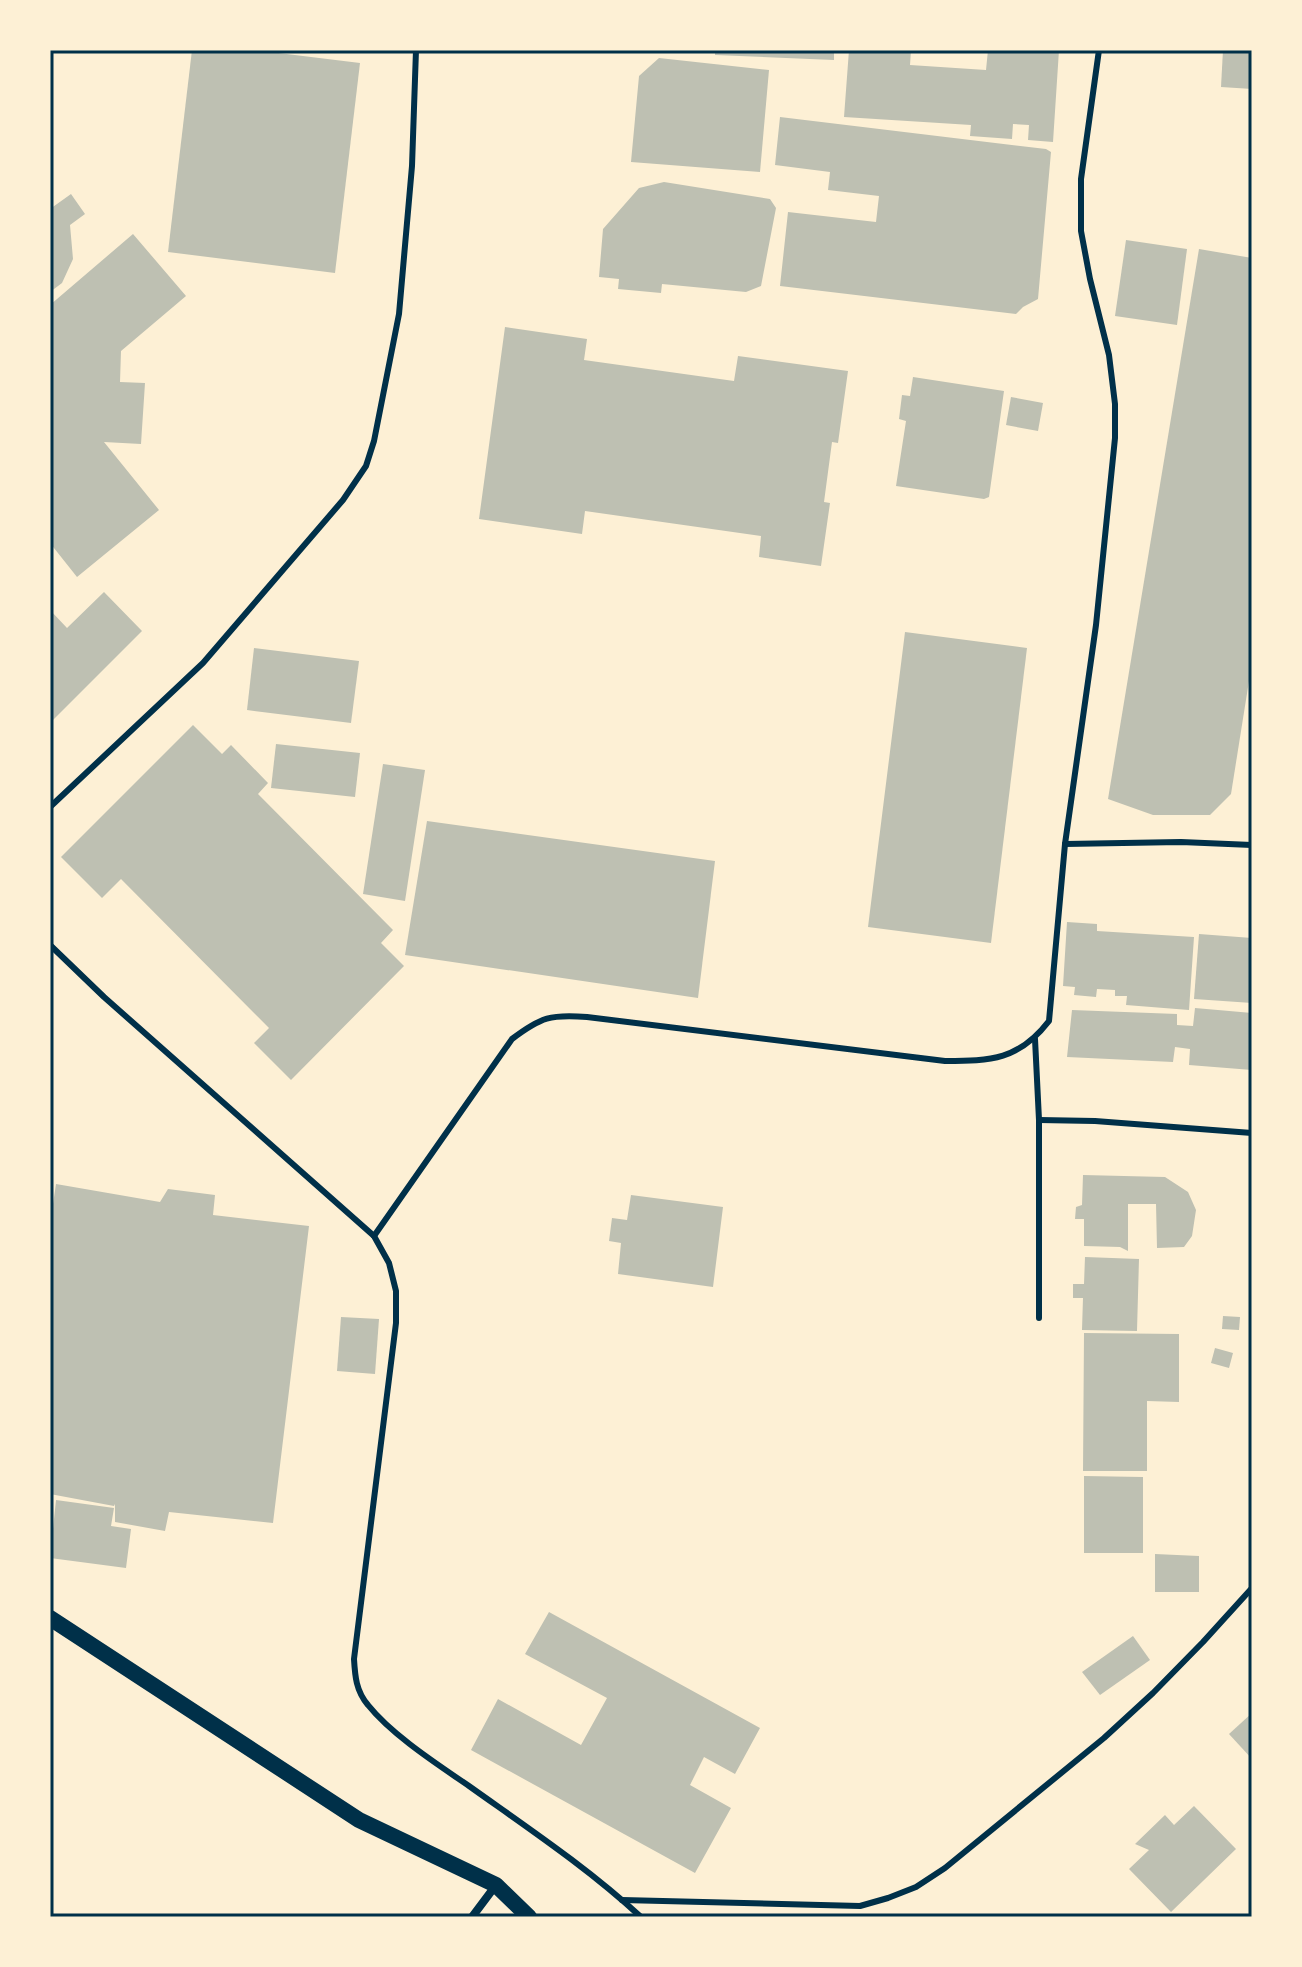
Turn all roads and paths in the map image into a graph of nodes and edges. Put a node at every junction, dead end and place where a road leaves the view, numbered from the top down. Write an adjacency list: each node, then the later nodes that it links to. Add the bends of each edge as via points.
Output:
1 (416, 50): 3 (lane, via 399,314 366,466 203,663)
2 (1099, 50): 4 (lane, via 1081,179 1081,231 1109,355 1115,438)
3 (50, 807)
4 (1065, 844): 5 (lane); 7 (lane, via 1049,1021)
5 (1252, 845)
6 (50, 945): 10 (lane)
7 (1035, 1039): 8 (lane); 10 (lane, via 985,1061 945,1061 587,1017 547,1018 512,1039)
8 (1039, 1120): 9 (lane); 11 (lane)
9 (1252, 1133)
10 (374, 1236): 15 (lane, via 389,1263 396,1323 354,1659 356,1683 366,1704 426,1756)
11 (1039, 1318)
12 (1252, 1588): 15 (lane, via 1104,1738 916,1887 860,1906)
13 (50, 1618): 14 (main road, via 359,1820)
14 (496, 1885): 16 (street); 17 (main road)
15 (622, 1900): 18 (lane)
16 (472, 1917)
17 (529, 1917)
18 (641, 1917)

